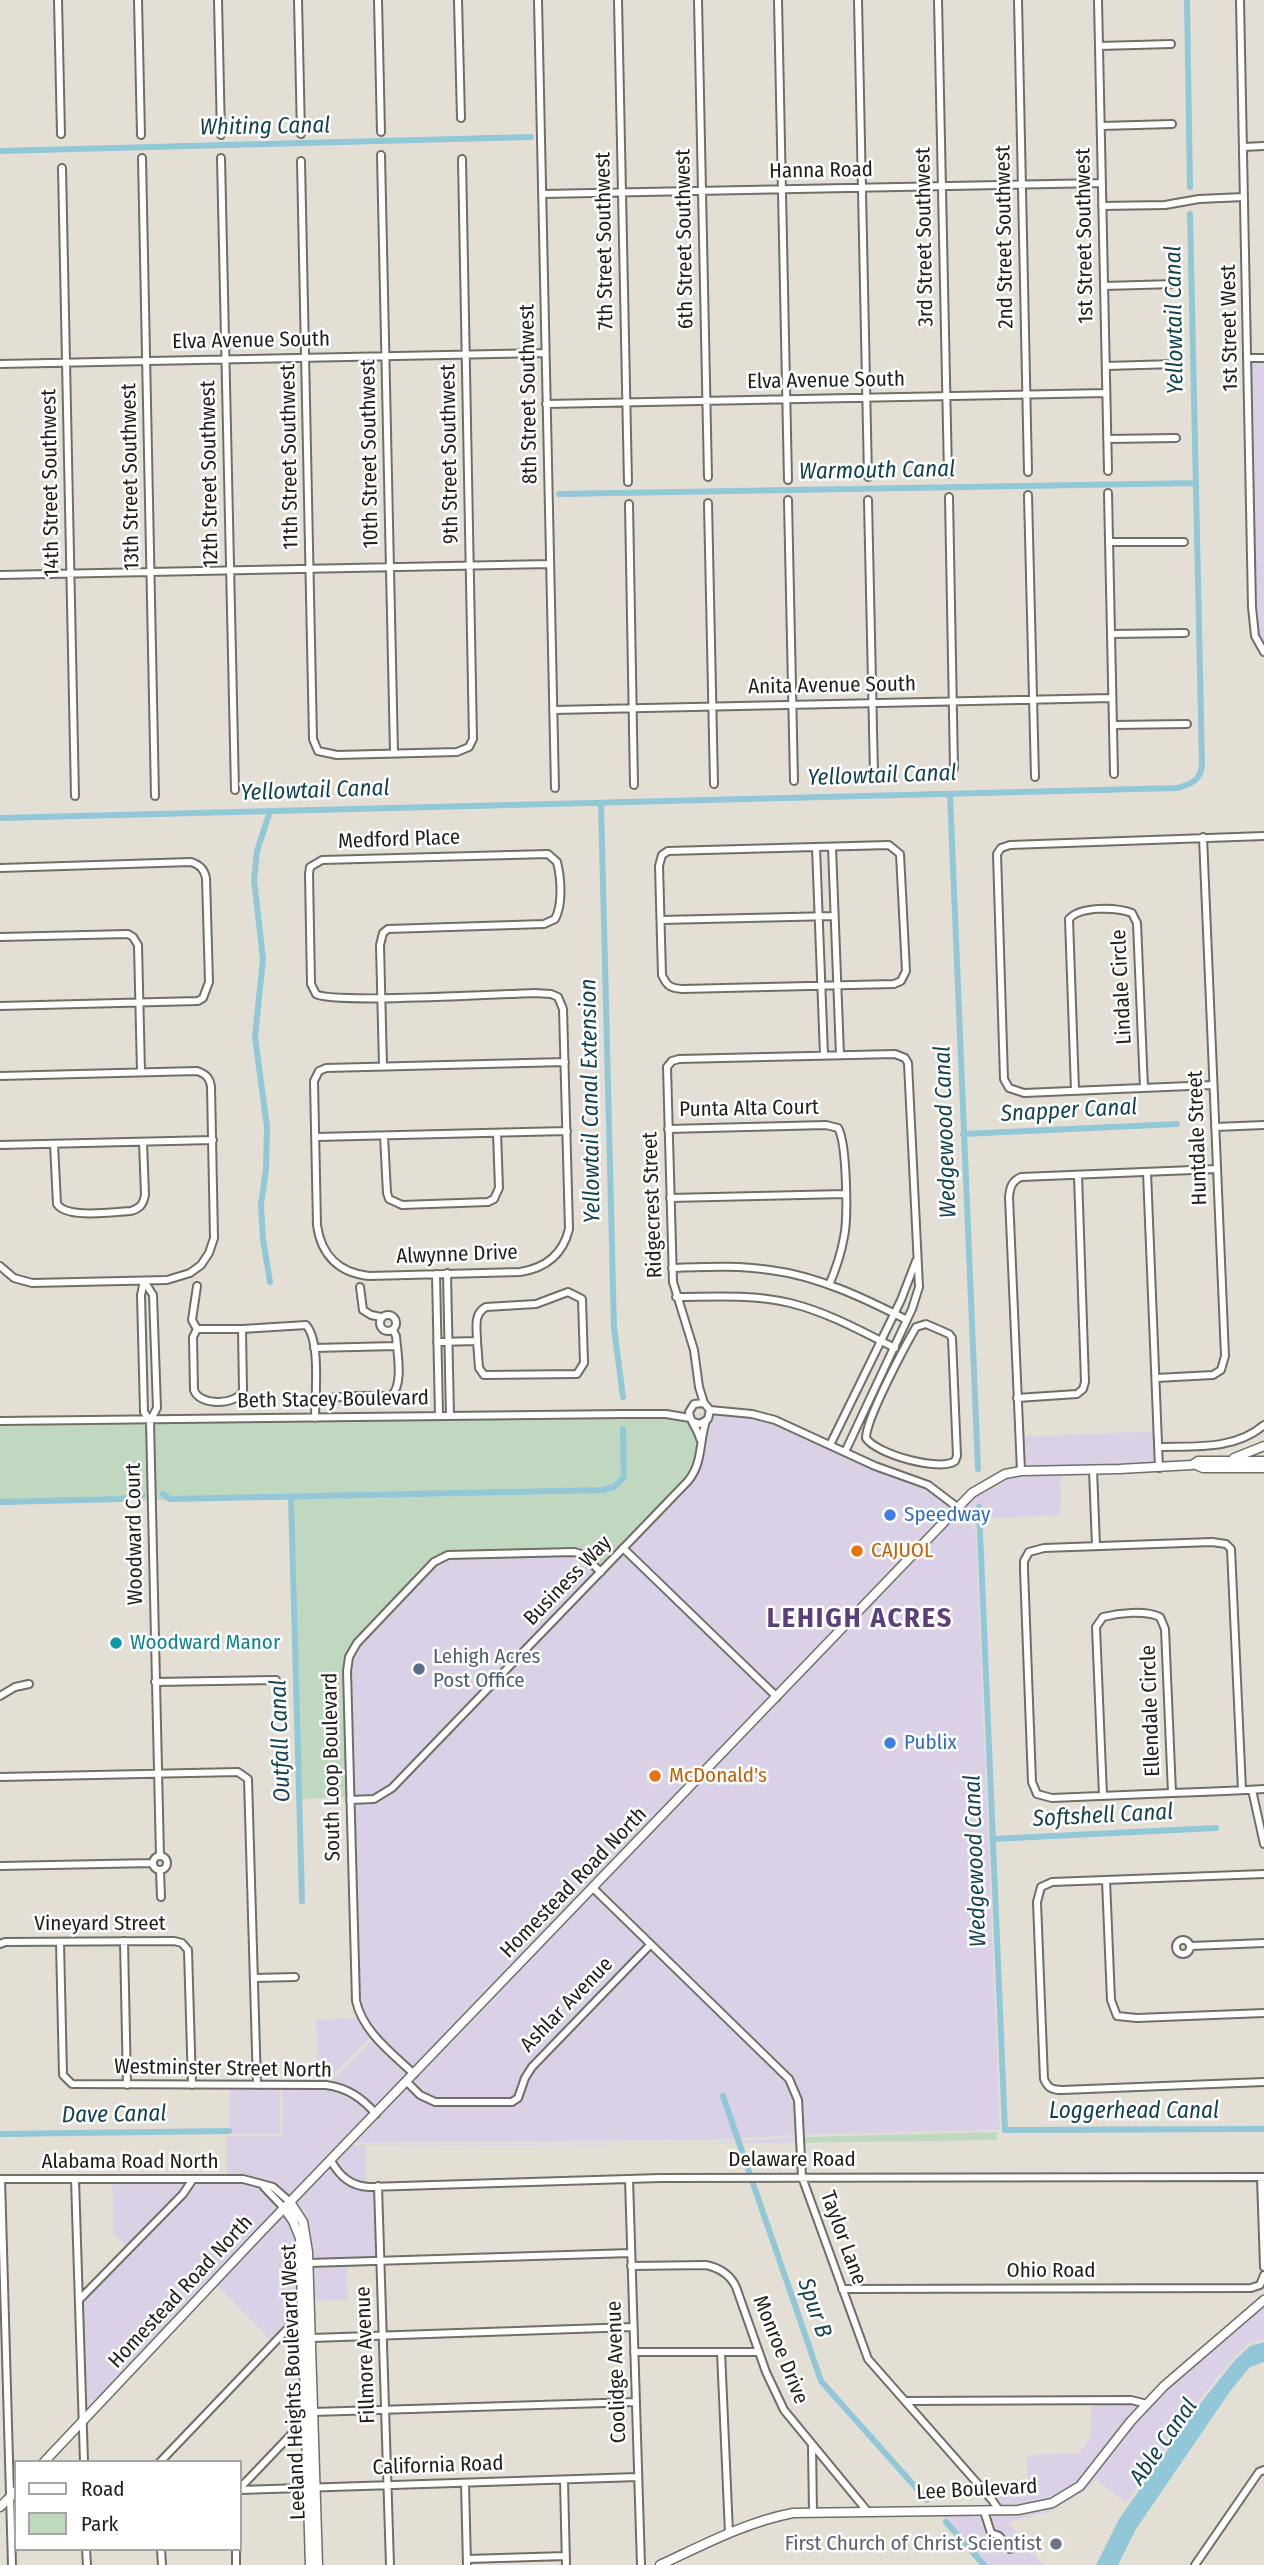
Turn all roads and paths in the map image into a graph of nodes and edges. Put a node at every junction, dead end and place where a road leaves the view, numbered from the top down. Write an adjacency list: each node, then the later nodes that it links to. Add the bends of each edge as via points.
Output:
1 (58, 0): 22 (street)
2 (138, 0): 24 (street)
3 (218, 0): 25 (street)
4 (298, 0): 23 (street)
5 (378, 0): 21 (street)
6 (458, 0): 18 (street)
7 (538, 0): 41 (street, 8th Street Southwest)
8 (618, 0): 40 (street, 7th Street Southwest)
9 (698, 0): 39 (street, 6th Street Southwest)
10 (778, 0): 38 (street)
11 (858, 0): 37 (street)
12 (938, 0): 36 (street, 3rd Street Southwest)
13 (1018, 0): 35 (street, 2nd Street Southwest)
14 (1098, 0): 17 (street, 1st Street Southwest)
15 (1240, 0): 27 (street, 1st Street West)
16 (1171, 44): 17 (street)
17 (1099, 46): 20 (street, 1st Street Southwest)
18 (461, 118)
19 (1172, 124): 20 (street)
20 (1101, 126): 34 (street, 1st Street Southwest)
21 (381, 132)
22 (61, 134)
23 (301, 134)
24 (141, 135)
25 (221, 135)
26 (1264, 146): 27 (street)
27 (1243, 147): 42 (street, 1st Street West)
28 (381, 155): 48 (street, 10th Street Southwest)
29 (142, 158): 53 (street, 13th Street Southwest)
30 (222, 158): 52 (street, 12th Street Southwest)
31 (462, 159): 47 (street, 9th Street Southwest)
32 (301, 161): 49 (street, 11th Street Southwest)
33 (62, 168): 54 (street, 14th Street Southwest)
34 (1102, 183): 35 (street, Hanna Road); 43 (street, 1st Street Southwest)
35 (1022, 184): 36 (street, Hanna Road); 59 (street, 2nd Street Southwest)
36 (941, 186): 37 (street, Hanna Road); 60 (street, 3rd Street Southwest)
37 (862, 187): 38 (street, Hanna Road); 61 (street)
38 (782, 190): 39 (street, Hanna Road); 62 (street)
39 (702, 191): 40 (street, Hanna Road); 63 (street, 6th Street Southwest)
40 (622, 192): 41 (street, Hanna Road); 64 (street, 7th Street Southwest)
41 (542, 194): 46 (street, 8th Street Southwest)
42 (1244, 197): 43 (street); 50 (street, 1st Street West)
43 (1102, 206): 45 (street, 1st Street Southwest)
44 (1175, 284): 45 (street)
45 (1104, 286): 57 (street, 1st Street Southwest)
46 (545, 353): 47 (street, Elva Avenue South); 65 (street, 8th Street Southwest)
47 (466, 354): 48 (street, Elva Avenue South); 85 (street, 9th Street Southwest)
48 (386, 356): 49 (street, Elva Avenue South); 86 (street, 10th Street Southwest)
49 (306, 358): 52 (street, Elva Avenue South); 87 (street, 11th Street Southwest)
50 (1248, 358): 51 (street); 94 (street, 1st Street West, via 1254,630)
51 (1264, 358)
52 (226, 359): 53 (street, Elva Avenue South); 88 (street, 12th Street Southwest)
53 (146, 361): 54 (street, Elva Avenue South); 89 (street, 13th Street Southwest)
54 (66, 362): 55 (street, Elva Avenue South); 90 (street, 14th Street Southwest)
55 (0, 364)
56 (1175, 364): 57 (street)
57 (1106, 366): 58 (street, 1st Street Southwest)
58 (1106, 393): 59 (street, Elva Avenue South); 67 (street, 1st Street Southwest)
59 (1026, 395): 60 (street, Elva Avenue South); 69 (street, 2nd Street Southwest)
60 (946, 397): 61 (street, Elva Avenue South); 70 (street, 3rd Street Southwest)
61 (867, 398): 62 (street, Elva Avenue South); 72 (street)
62 (786, 400): 63 (street, Elva Avenue South); 73 (street)
63 (706, 401): 64 (street, Elva Avenue South); 71 (street, 6th Street Southwest)
64 (626, 403): 65 (street, Elva Avenue South); 74 (street, 7th Street Southwest)
65 (546, 404): 84 (street, 8th Street Southwest)
66 (1176, 438): 67 (street)
67 (1107, 439): 68 (street, 1st Street Southwest)
68 (1108, 471)
69 (1028, 472)
70 (948, 474)
71 (708, 477)
72 (868, 477)
73 (788, 480)
74 (628, 482)
75 (1108, 493): 82 (street)
76 (1028, 495): 96 (street)
77 (948, 497): 97 (street)
78 (788, 500): 99 (street)
79 (868, 500): 98 (street)
80 (708, 502): 100 (street)
81 (629, 505): 101 (street)
82 (1109, 542): 83 (street); 93 (street)
83 (1184, 542)
84 (549, 564): 85 (street); 102 (street, 8th Street Southwest)
85 (470, 565): 86 (street); 105 (street, 9th Street Southwest, via 473,739 469,747 457,752)
86 (390, 567): 87 (street); 105 (street, 10th Street Southwest)
87 (310, 569): 88 (street); 105 (street, 11th Street Southwest, via 313,739 318,751)
88 (230, 570): 89 (street); 114 (street, 12th Street Southwest)
89 (150, 572): 90 (street); 116 (street, 13th Street Southwest)
90 (70, 574): 91 (street); 115 (street, 14th Street Southwest)
91 (0, 575)
92 (1185, 633): 93 (street)
93 (1111, 634): 95 (street)
94 (1264, 652)
95 (1112, 698): 96 (street, Anita Avenue South); 104 (street)
96 (1033, 700): 97 (street, Anita Avenue South); 109 (street)
97 (953, 701): 98 (street, Anita Avenue South); 106 (street)
98 (873, 703): 99 (street, Anita Avenue South); 107 (street)
99 (792, 705): 100 (street, Anita Avenue South); 110 (street)
100 (712, 706): 101 (street, Anita Avenue South); 111 (street)
101 (633, 708): 102 (street, Anita Avenue South); 112 (street)
102 (553, 710): 113 (street, 8th Street Southwest)
103 (1187, 724): 104 (street)
104 (1113, 725): 108 (street)
105 (394, 753)
106 (954, 768)
107 (874, 774)
108 (1114, 774)
109 (1035, 778)
110 (794, 781)
111 (714, 784)
112 (634, 785)
113 (555, 788)
114 (235, 790)
115 (75, 796)
116 (155, 796)
117 (1264, 836): 118 (street)
118 (1203, 837): 137 (street, Huntdale Street); 139 (street, via 1010,845 997,855 1004,1079 1009,1088 1024,1093)
119 (816, 847): 120 (street); 122 (street); 124 (street, via 668,851 659,866)
120 (832, 847): 123 (street); 126 (street, via 889,845 900,853 906,971 894,984)
121 (0, 867): 129 (street, via 199,864 206,878 209,982 204,998)
122 (819, 916): 123 (street); 124 (street); 127 (street)
123 (834, 916): 126 (street)
124 (661, 920): 127 (street, via 662,975 672,989)
125 (0, 937): 129 (street, via 133,937 138,945)
126 (836, 985): 127 (street); 132 (street)
127 (822, 986): 131 (street)
128 (381, 997): 128 (street, Medford Place, via 380,945 388,929 544,924 559,912 557,862 548,855 315,862 309,874 316,994); 133 (street, Alwynne Drive, via 551,994 558,997 563,1009); 134 (street)
129 (140, 1003): 130 (street); 135 (street)
130 (0, 1006)
131 (824, 1055): 132 (street); 142 (street, Ridgecrest Street, via 672,1061 666,1074)
132 (840, 1055): 156 (street, via 895,1054 908,1063)
133 (565, 1062): 134 (street); 143 (street, Alwynne Drive)
134 (383, 1066): 146 (street, Alwynne Drive, via 319,1071 314,1081)
135 (141, 1072): 136 (street); 147 (street, via 204,1073 211,1087)
136 (0, 1076)
137 (1213, 1085): 138 (street); 141 (street, Huntdale Street)
138 (1144, 1088): 139 (street); 139 (street, Lindale Circle, via 1137,923 1132,913 1119,910 1079,912 1069,919)
139 (1075, 1090)
140 (1264, 1125): 141 (street)
141 (1215, 1127): 151 (street, Huntdale Street)
142 (668, 1129): 154 (street, Punta Alta Court, via 832,1125 842,1135); 155 (street, Ridgecrest Street)
143 (567, 1131): 144 (street); 159 (street, Alwynne Drive, via 569,1229 557,1255 529,1270)
144 (497, 1133): 145 (street); 145 (street, via 499,1188 494,1199 402,1205 387,1193)
145 (384, 1136): 146 (street)
146 (316, 1137): 160 (street, Alwynne Drive, via 317,1226 327,1255 342,1269 359,1275)
147 (213, 1140): 148 (street); 161 (street, via 215,1220 209,1253 183,1276)
148 (143, 1142): 149 (street); 149 (street, via 143,1203 138,1209 119,1212 60,1209 55,1198)
149 (54, 1144): 150 (street)
150 (0, 1145)
151 (1217, 1169): 152 (street); 180 (street, Huntdale Street, via 1224,1362 1213,1375)
152 (1147, 1172): 153 (street); 180 (street)
153 (1078, 1175): 182 (street, via 1086,1382 1077,1394); 182 (street, via 1021,1177 1009,1189)
154 (845, 1194): 155 (street); 162 (street, Punta Alta Court, via 845,1234)
155 (670, 1198): 158 (street, Ridgecrest Street)
156 (916, 1259): 166 (street); 168 (street, via 919,1287)
157 (0, 1266): 161 (street, via 14,1278 32,1283)
158 (672, 1268): 162 (street, via 752,1268); 165 (street, Ridgecrest Street)
159 (447, 1273): 160 (street, Alwynne Drive); 175 (street)
160 (436, 1274): 174 (street)
161 (144, 1281): 198 (street, via 145,1412); 198 (street, via 153,1295 157,1408)
162 (829, 1285): 166 (street)
163 (197, 1286): 169 (street, via 192,1321)
164 (360, 1287): 167 (street, via 363,1310)
165 (676, 1297): 173 (street, via 783,1301); 181 (street, Ridgecrest Street, via 694,1350)
166 (894, 1314): 168 (street); 173 (street)
167 (381, 1317): 171 (street, via 383,1329); 171 (street, via 394,1317)
168 (907, 1320): 177 (street)
169 (197, 1329): 170 (street); 170 (street, via 192,1337 194,1390 202,1401 241,1396)
170 (242, 1329): 178 (street, via 306,1325 312,1331)
171 (393, 1330): 176 (street)
172 (477, 1341): 172 (street, via 476,1318 486,1307 536,1304 568,1292 582,1299 584,1363 577,1374 484,1375); 175 (street)
173 (881, 1341): 177 (street); 200 (street)
174 (437, 1342): 175 (street); 190 (street)
175 (448, 1342): 191 (street)
176 (396, 1346): 178 (street); 183 (street, via 398,1383 391,1396)
177 (894, 1347): 179 (street); 192 (street)
178 (314, 1348): 183 (street)
179 (903, 1351): 196 (street); 196 (street, via 919,1325 952,1336 956,1460 948,1465 931,1463 877,1449 866,1438)
180 (1156, 1378): 201 (street)
181 (699, 1387): 184 (street, Ridgecrest Street); 185 (street, Ridgecrest Street)
182 (1017, 1398): 211 (street)
183 (315, 1399): 193 (street)
184 (696, 1403): 185 (street); 186 (street)
185 (704, 1404): 187 (street)
186 (690, 1409): 189 (street, Beth Stacey Boulevard); 194 (street)
187 (710, 1410): 188 (street); 195 (street)
188 (727, 1413): 195 (street); 200 (street, via 775,1420)
189 (666, 1414): 191 (street, Beth Stacey Boulevard); 194 (street, Beth Stacey Boulevard)
190 (439, 1416): 191 (street, Beth Stacey Boulevard); 193 (street, Beth Stacey Boulevard)
191 (450, 1416)
192 (860, 1416): 196 (street); 204 (street)
193 (315, 1418): 198 (street, Beth Stacey Boulevard)
194 (692, 1420): 195 (street, via 700,1424); 203 (street)
195 (707, 1420): 203 (street, Business Way)
196 (870, 1420)
197 (0, 1421): 198 (street, Beth Stacey Boulevard)
198 (150, 1421): 217 (street, Woodward Court)
199 (1264, 1425): 201 (street, via 1249,1436 1220,1444)
200 (830, 1445): 204 (street)
201 (1159, 1447): 208 (street)
202 (1264, 1447): 205 (main road)
203 (701, 1448): 214 (street, Business Way, via 693,1475)
204 (845, 1452): 212 (street, via 928,1485)
205 (1217, 1461): 206 (main road, Homestead Road North); 207 (main road, Homestead Road North)
206 (1264, 1461)
207 (1194, 1464): 208 (main road, Homestead Road North); 210 (main road, Homestead Road North)
208 (1159, 1468): 209 (main road, Homestead Road North)
209 (1094, 1469): 211 (main road, Homestead Road North); 213 (street)
210 (1264, 1470)
211 (1021, 1471): 212 (main road, Homestead Road North, via 991,1481)
212 (957, 1507): 220 (main road, Homestead Road North)
213 (1096, 1546): 224 (street, via 1218,1542 1231,1549); 227 (street, via 1036,1549 1029,1552 1024,1569 1032,1782 1037,1794 1052,1798)
214 (623, 1548): 215 (street, Business Way); 220 (street)
215 (601, 1572): 228 (street, Business Way, via 392,1788 374,1799); 228 (street, South Loop Boulevard, via 581,1554 567,1552 454,1553 434,1562 349,1657)
216 (276, 1680): 217 (street)
217 (155, 1682): 221 (street, Woodward Court)
218 (29, 1684): 219 (street)
219 (0, 1696)
220 (777, 1697): 236 (main road, Homestead Road North)
221 (158, 1774): 222 (street); 230 (street, Woodward Court); 245 (street, via 238,1772 250,1784)
222 (0, 1777)
223 (1264, 1789): 225 (street)
224 (1242, 1790): 225 (street); 226 (street)
225 (1252, 1790): 229 (street)
226 (1172, 1793): 227 (street); 227 (street, Ellendale Circle, via 1164,1623 1153,1614 1136,1614 1103,1617 1096,1627)
227 (1102, 1796)
228 (350, 1800): 247 (street, South Loop Boulevard, via 358,2008 373,2034)
229 (1264, 1844)
230 (160, 1856): 231 (street); 233 (street, via 167,1864)
231 (153, 1863): 232 (street); 233 (street)
232 (0, 1866)
233 (160, 1870): 237 (street)
234 (1264, 1874): 235 (street)
235 (1106, 1880): 246 (street, via 1111,2000 1116,2016); 249 (street, via 1041,1886 1037,1902 1047,2086 1062,2091)
236 (593, 1888): 242 (street); 247 (main road, Homestead Road North)
237 (160, 1897)
238 (124, 1941): 239 (street, Vineyard Street); 250 (street); 251 (street, Vineyard Street, via 174,1941 188,1950)
239 (60, 1942): 241 (street, Vineyard Street); 250 (street, Westminster Street North, via 64,2077 72,2084)
240 (1264, 1943): 243 (street)
241 (0, 1944)
242 (650, 1945): 248 (street, Ashlar Avenue, via 532,2067 512,2102 435,2102); 256 (street, Taylor Lane, via 789,2079 800,2112)
243 (1191, 1946)
244 (295, 1977): 245 (street)
245 (255, 1978): 252 (street)
246 (1264, 2013)
247 (414, 2074): 248 (main road, Homestead Road North)
248 (407, 2082): 253 (main road, Homestead Road North)
249 (1264, 2082)
250 (127, 2085): 251 (street, Westminster Street North)
251 (192, 2085): 252 (street, Westminster Street North)
252 (257, 2085): 253 (street, Westminster Street North, via 335,2086 354,2094)
253 (376, 2115): 254 (main road, Homestead Road North)
254 (331, 2161): 261 (street, Delaware Road, via 354,2185); 262 (main road, Homestead Road North)
255 (1263, 2176): 256 (street, Delaware Road); 267 (street)
256 (802, 2177): 260 (street, Delaware Road); 269 (street, Taylor Lane)
257 (0, 2179): 258 (street, Alabama Road North); 298 (street)
258 (75, 2179): 259 (street, Alabama Road North); 271 (street)
259 (193, 2179): 262 (street, Alabama Road North, via 260,2183); 271 (street)
260 (629, 2179): 261 (street, Delaware Road); 263 (street, Coolidge Avenue)
261 (378, 2186): 264 (street, Fillmore Avenue)
262 (287, 2205): 265 (main road, Leeland Heights Boulevard West, via 303,2222); 272 (main road, Leeland Heights Boulevard West, via 300,2238); 285 (main road, Homestead Road North)
263 (631, 2253): 264 (street); 266 (street, Coolidge Avenue)
264 (380, 2261): 265 (street); 274 (street, Fillmore Avenue)
265 (309, 2263): 275 (main road, Leeland Heights Boulevard West)
266 (631, 2266): 273 (street, Coolidge Avenue); 278 (street, Monroe Drive, via 699,2264 724,2271 736,2287)
267 (1264, 2267)
268 (1264, 2275): 269 (street, Ohio Road, via 1255,2288)
269 (842, 2289): 279 (street, Taylor Lane, via 868,2359)
270 (1264, 2300): 281 (main road, Lee Boulevard)
271 (79, 2301): 285 (street)
272 (303, 2318): 284 (main road, Leeland Heights Boulevard West); 289 (street, via 294,2322)
273 (633, 2328): 274 (street); 276 (street, Coolidge Avenue)
274 (383, 2335): 275 (street); 282 (street, Fillmore Avenue)
275 (312, 2337): 283 (main road, Leeland Heights Boulevard West)
276 (634, 2352): 277 (street); 280 (street, Coolidge Avenue)
277 (721, 2352): 278 (street); 304 (street)
278 (759, 2352): 286 (street, Monroe Drive, via 784,2410)
279 (905, 2401): 281 (street, via 1124,2400); 300 (street, Taylor Lane)
280 (636, 2402): 282 (street); 291 (street, Coolidge Avenue)
281 (1147, 2404): 300 (main road, Lee Boulevard, via 1088,2479 1071,2493 1037,2508)
282 (385, 2409): 283 (street); 294 (street, Fillmore Avenue)
283 (313, 2412): 296 (main road, Leeland Heights Boulevard West)
284 (305, 2420): 295 (street); 296 (main road, Leeland Heights Boulevard West)
285 (83, 2421): 287 (main road, Homestead Road North); 288 (street)
286 (812, 2446): 302 (street); 303 (street, Monroe Drive)
287 (46, 2460)
288 (84, 2460)
289 (162, 2460)
290 (1264, 2470): 315 (street)
291 (638, 2477): 292 (street, California Road); 313 (street, Coolidge Avenue)
292 (564, 2480): 293 (street, California Road); 306 (street)
293 (465, 2483): 294 (street, California Road); 307 (street)
294 (387, 2485): 296 (street, California Road); 311 (street, Fillmore Avenue)
295 (242, 2487)
296 (312, 2488): 297 (street, California Road); 309 (main road, Leeland Heights Boulevard West); 310 (main road, Leeland Heights Boulevard West)
297 (242, 2489)
298 (13, 2493): 299 (main road); 308 (street)
299 (0, 2507)
300 (999, 2510): 301 (main road, Lee Boulevard)
301 (984, 2511): 303 (main road, Lee Boulevard); 305 (street, via 991,2533)
302 (813, 2512): 303 (main road, Lee Boulevard); 304 (main road, Lee Boulevard, via 770,2517)
303 (867, 2512)
304 (729, 2533): 314 (main road, Lee Boulevard)
305 (1010, 2549)
306 (566, 2556): 307 (street); 312 (street)
307 (467, 2562)
308 (12, 2565)
309 (310, 2565)
310 (318, 2565)
311 (390, 2565)
312 (566, 2565)
313 (641, 2565)
314 (660, 2565)
315 (1195, 2565)

